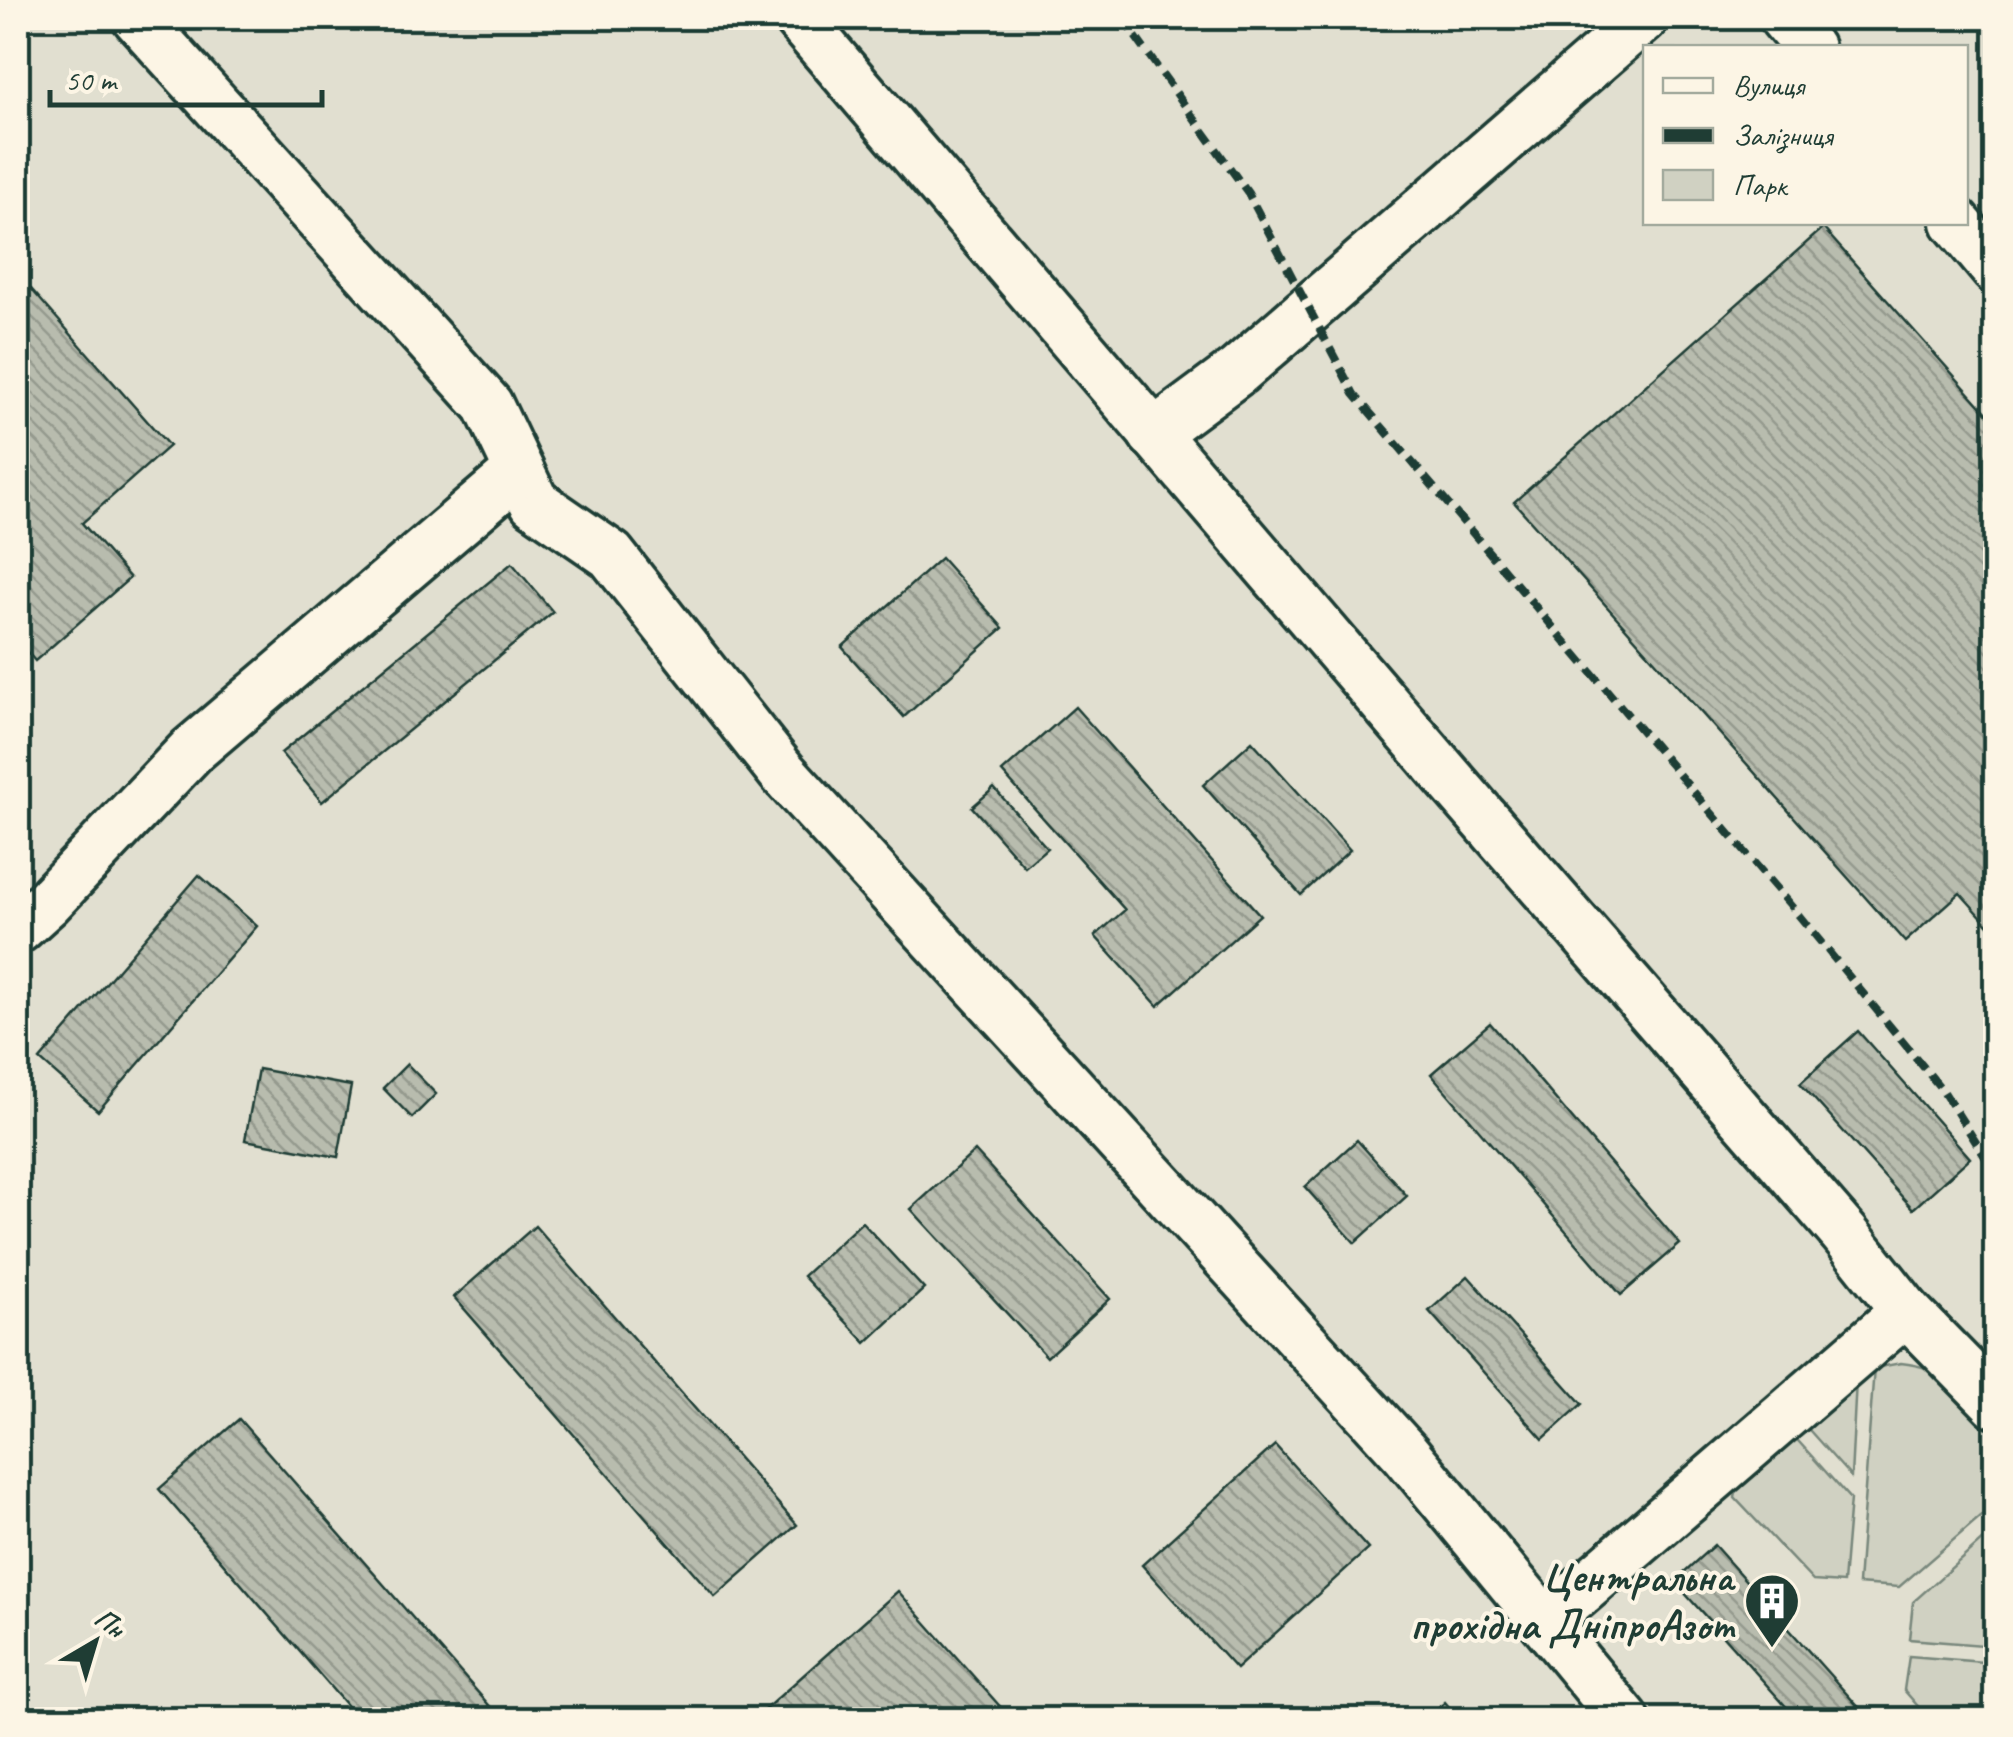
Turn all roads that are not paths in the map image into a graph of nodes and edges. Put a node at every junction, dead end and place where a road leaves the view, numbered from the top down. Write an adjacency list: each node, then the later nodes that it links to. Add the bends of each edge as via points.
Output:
1 (137, 18): 9 (street, via 488,405)
2 (798, 18): 8 (street)
3 (1644, 18): 8 (street, via 1238,371)
4 (1784, 18): 5 (street)
5 (1806, 45)
6 (1958, 225): 7 (street)
7 (1996, 270)
8 (1153, 434): 11 (street)
9 (519, 471): 10 (street, via 191,751); 13 (street, via 534,502 611,555 782,772 1406,1454)
10 (18, 929)
11 (1906, 1311): 12 (street); 13 (street)
12 (1996, 1404)
13 (1544, 1622): 14 (street)
14 (1625, 1720)

